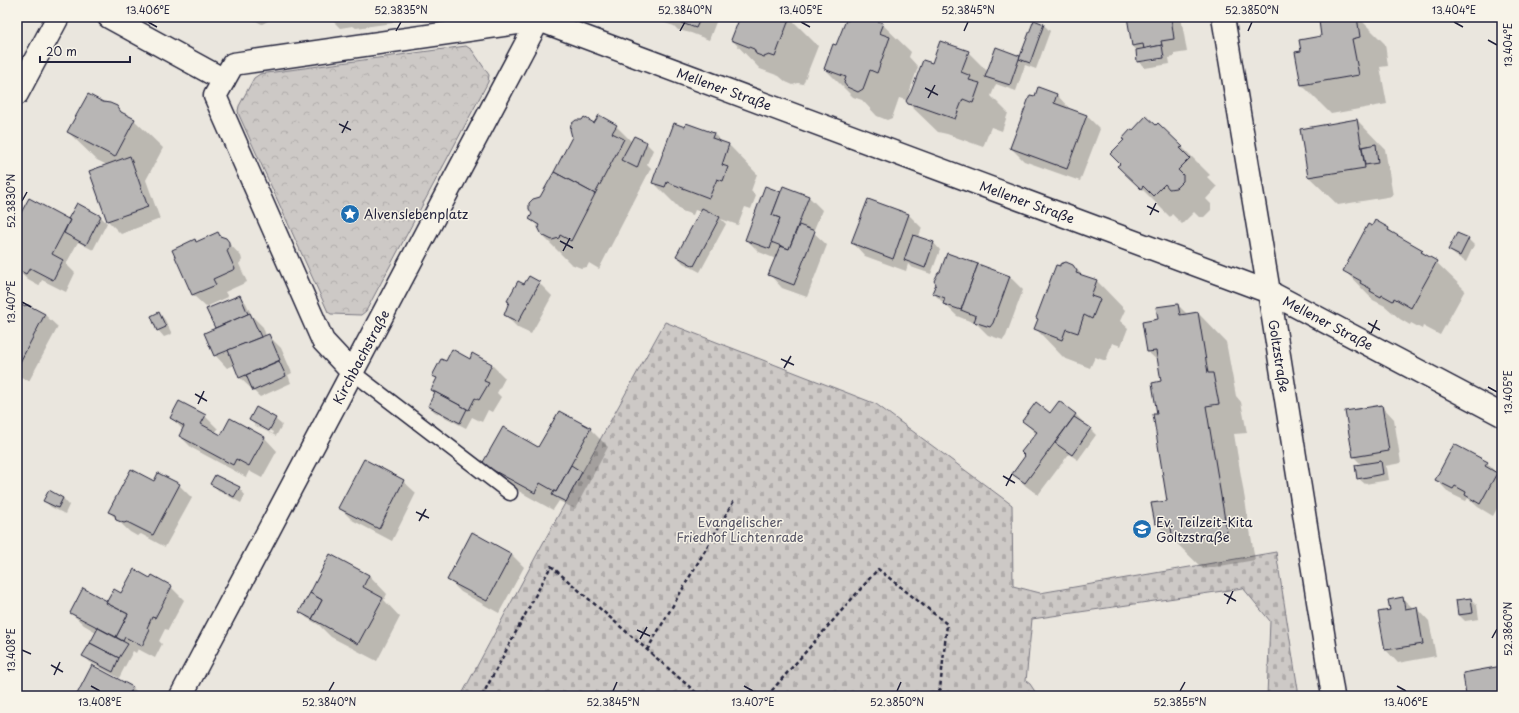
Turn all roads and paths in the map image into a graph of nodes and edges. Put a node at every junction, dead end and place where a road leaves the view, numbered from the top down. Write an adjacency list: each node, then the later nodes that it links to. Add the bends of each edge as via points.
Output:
1 (58, 17): 6 (street)
2 (110, 17): 5 (street)
3 (1223, 17): 7 (street, Goltzstraße)
4 (539, 19): 5 (street, via 233,64); 7 (street, Mellener Straße); 8 (street, Kirchbachstraße)
5 (224, 80): 8 (street, via 215,96 323,341)
6 (17, 94)
7 (1269, 292): 9 (street, Mellener Straße); 20 (street, Goltzstraße)
8 (352, 372): 10 (lane); 14 (street, Kirchbachstraße)
9 (1502, 415)
10 (510, 493)
11 (735, 499): 12 (path)
12 (647, 650): 15 (path, via 551,566); 16 (path)
13 (940, 689): 17 (path, via 947,624 878,569); 18 (path); 19 (path)
14 (181, 696)
15 (482, 696)
16 (700, 696)
17 (767, 696)
18 (934, 696)
19 (946, 696)
20 (1333, 696)

